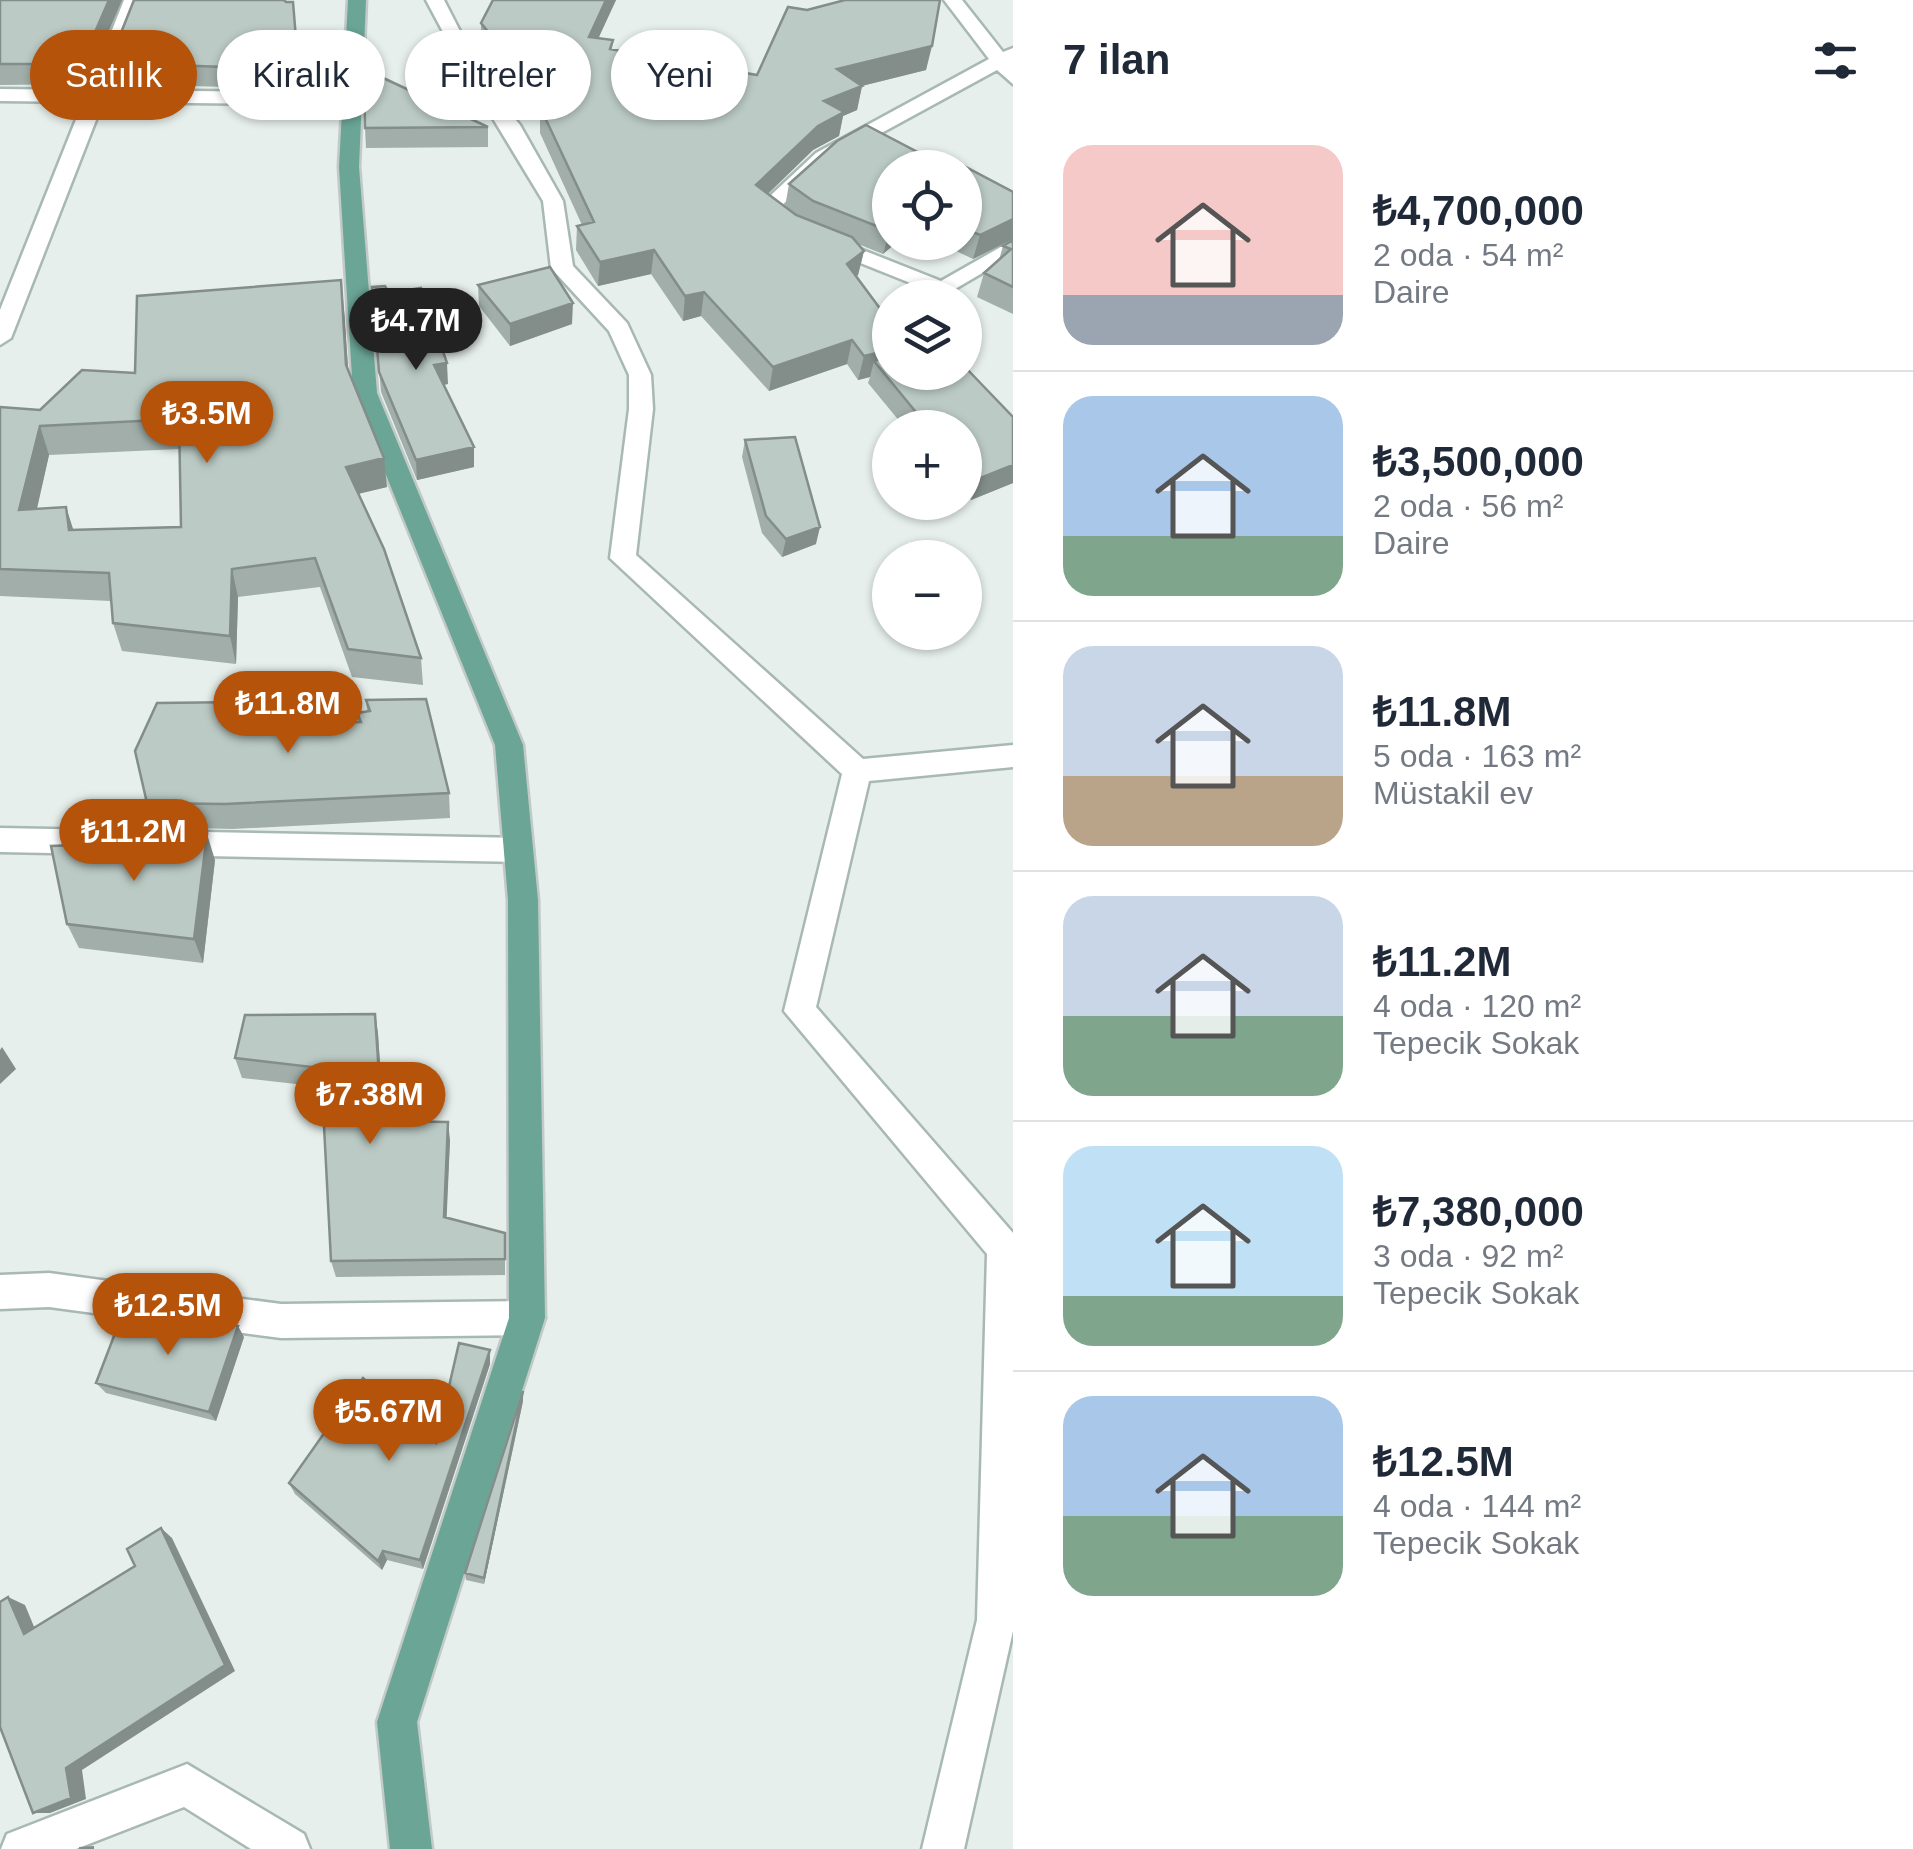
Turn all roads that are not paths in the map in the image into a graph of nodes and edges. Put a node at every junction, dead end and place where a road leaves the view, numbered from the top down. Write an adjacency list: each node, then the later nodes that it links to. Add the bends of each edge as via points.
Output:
1 (134, 0): 5 (street)
2 (357, 0): 6 (main road)
3 (435, 0): 7 (street)
4 (953, 0): 8 (street)
5 (122, 30)
6 (358, 30)
7 (450, 30)
8 (1006, 57): 9 (street); 17 (street, via 823,156 766,209 800,232 943,289)
9 (1013, 78)
10 (0, 95): 11 (street)
11 (30, 96)
12 (85, 120): 18 (street)
13 (355, 120): 22 (main road, via 350,167 365,392 510,745)
14 (461, 120): 16 (street)
15 (504, 120): 16 (street)
16 (521, 145): 20 (street, via 553,202 562,268 619,328 640,375 642,408 623,558)
17 (1013, 246)
18 (0, 338)
19 (1013, 756): 20 (street)
20 (857, 771): 28 (street, via 800,1011 1004,1248 996,1620)
21 (0, 840): 22 (street)
22 (518, 850): 24 (main road)
23 (0, 1292): 24 (street, via 49,1290 281,1322)
24 (527, 1318): 27 (main road, via 397,1722)
25 (22, 1849): 26 (street, via 187,1785)
26 (289, 1849)
27 (411, 1849)
28 (943, 1849)

